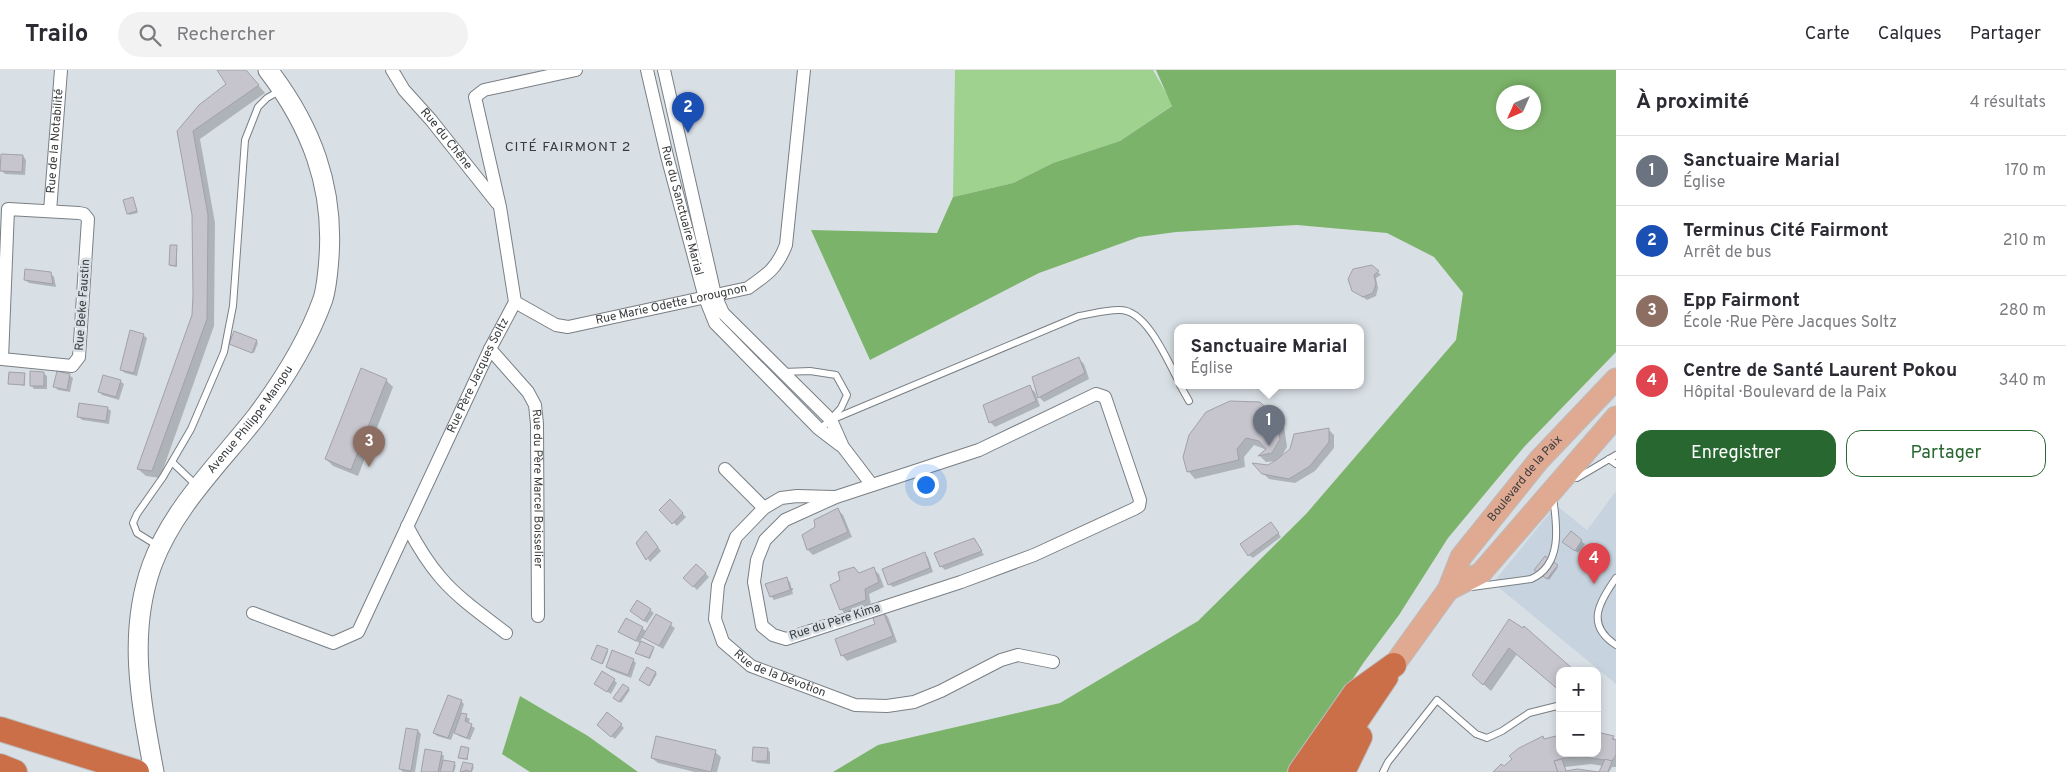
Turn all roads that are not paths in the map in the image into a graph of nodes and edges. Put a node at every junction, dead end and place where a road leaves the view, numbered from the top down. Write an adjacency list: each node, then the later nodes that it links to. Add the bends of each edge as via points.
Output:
1 (61, 70): 13 (street, Rue de la Notabilité)
2 (268, 70): 8 (street, Avenue Philippe Mangou)
3 (392, 70): 11 (street, Rue du Chêne, via 404,90)
4 (576, 70): 11 (street, Rue Père Jacques Soltz, via 484,90 475,97)
5 (647, 70): 10 (street, Rue du Sanctuaire Marial)
6 (664, 70): 9 (street, Rue du Sanctuaire Marial)
7 (804, 70): 14 (street, Rue Marie Odette Lorougnon, via 786,245 779,262 748,288)
8 (282, 89): 28 (lane, via 258,107 245,140 233,306 224,352 191,429); 33 (street, Avenue Philippe Mangou, via 305,128 325,186 330,237 323,298 310,329 279,384)
9 (683, 153): 10 (street); 14 (street, Rue du Sanctuaire Marial)
10 (667, 156): 14 (street, Rue du Sanctuaire Marial)
11 (500, 207): 15 (street, Rue Père Jacques Soltz)
12 (4, 208): 13 (street, Rue Beke Faustin); 13 (street, Rue Beke Faustin, via 2,358 72,366 79,357 88,219 84,214)
13 (50, 211)
14 (710, 297): 15 (street, Rue Marie Odette Lorougnon, via 568,327 556,325); 17 (street, Rue du Sanctuaire Marial); 24 (street, Rue du Sanctuaire Marial, via 715,323)
15 (515, 302): 16 (street, Rue Père Jacques Soltz)
16 (490, 349): 37 (street, Rue Père Jacques Soltz); 42 (street, Rue du Père Marcel Boisselier, via 528,392 535,405 538,424)
17 (783, 372): 23 (street, Rue du Sanctuaire Marial); 23 (lane, via 810,371 836,375 847,395)
18 (1174, 373): 23 (lane, via 1148,326 1132,313 1122,310 1079,316)
19 (1616, 379): 40 (main road, Boulevard de la Paix, via 1539,460 1461,557)
20 (1182, 389): 21 (lane)
21 (1189, 401)
22 (1616, 417): 31 (main road, Boulevard de la Paix)
23 (831, 420): 24 (lane); 25 (street, Rue du Sanctuaire Marial)
24 (819, 429): 25 (street, Rue du Sanctuaire Marial)
25 (843, 447): 32 (street, Rue du Sanctuaire Marial)
26 (1616, 455): 27 (lane)
27 (1609, 459): 29 (lane); 31 (lane, via 1577,478)
28 (172, 462): 33 (lane); 38 (lane, via 133,523 137,533)
29 (1616, 464)
30 (725, 469): 36 (street)
31 (1568, 471): 34 (main road, Boulevard de la Paix)
32 (872, 485): 35 (street, Rue du Père Kima); 35 (street, Rue du Père Kima, via 979,450 1096,394 1105,397 1140,500 1134,510 1034,555 962,582 786,639 773,635 762,626 754,582 757,560 765,540 785,520)
33 (199, 487): 38 (street, Avenue Philippe Mangou)
34 (1552, 490): 40 (main road, Boulevard de la Paix, via 1480,573); 40 (lane, via 1557,523 1554,550 1552,560 1540,575)
35 (836, 497): 36 (street, Rue de la Dévotion, via 781,498)
36 (764, 508): 45 (street, Rue de la Dévotion, via 736,537 717,594 715,619 723,642 751,666 855,705 887,706 914,702 1018,655)
37 (407, 526): 41 (street, Rue Père Jacques Soltz, via 356,634 333,643); 43 (street, via 442,579)
38 (160, 547): 52 (street, Avenue Philippe Mangou, via 140,606 137,643)
39 (1616, 578): 44 (lane, via 1600,603 1598,613 1601,632)
40 (1448, 590): 46 (main road, Boulevard de la Paix)
41 (253, 613)
42 (538, 616)
43 (506, 633)
44 (1616, 646)
45 (1053, 662)
46 (1394, 665): 53 (highway, via 1355,693); 54 (highway); 55 (highway)
47 (1556, 706): 56 (lane, via 1529,713 1487,738 1476,734 1437,700)
48 (0, 729): 51 (highway)
49 (0, 766): 50 (highway)
50 (15, 772)
51 (136, 772)
52 (154, 772)
53 (1300, 772)
54 (1322, 772)
55 (1343, 772)
56 (1383, 772)

